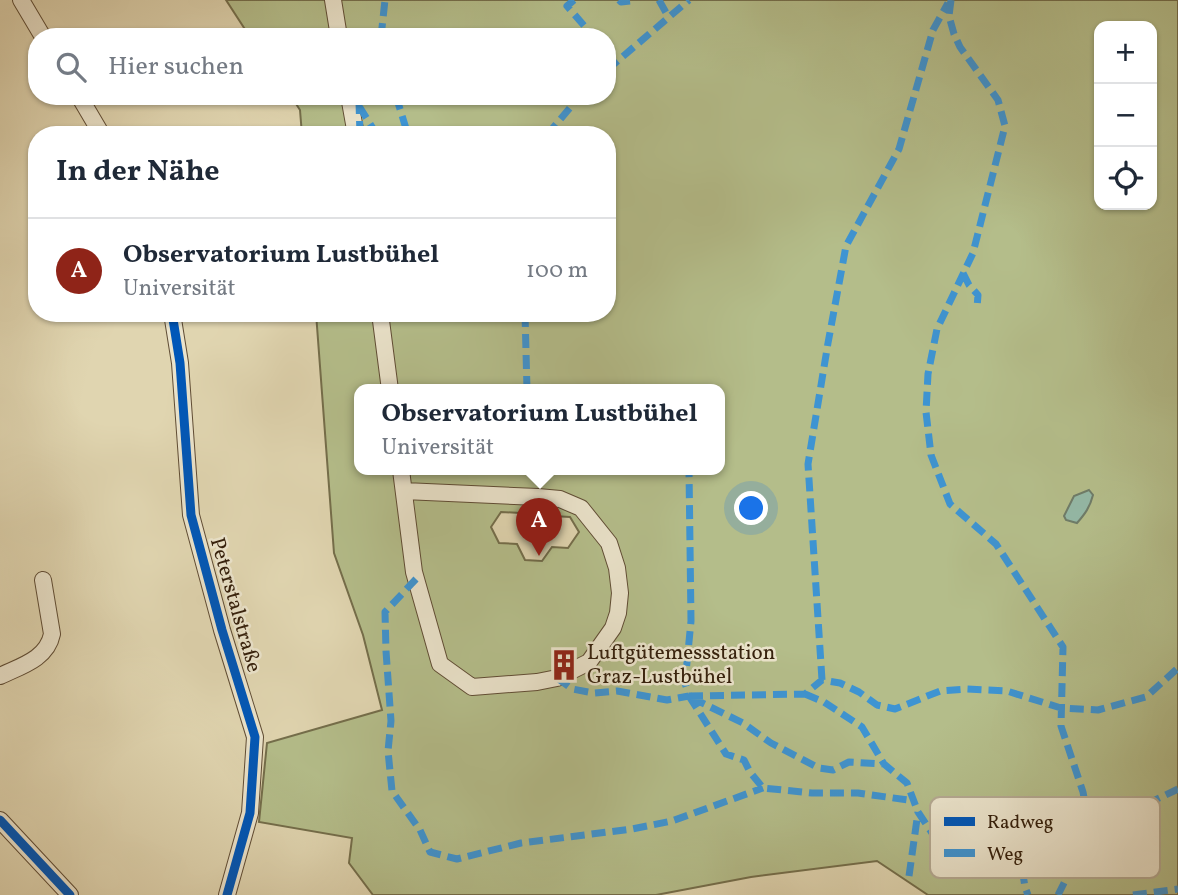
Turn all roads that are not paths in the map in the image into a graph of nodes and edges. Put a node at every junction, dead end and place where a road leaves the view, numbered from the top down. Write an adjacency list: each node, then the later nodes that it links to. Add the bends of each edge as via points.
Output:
1 (21, 0): 3 (street)
2 (333, 0): 4 (street)
3 (38, 28)
4 (338, 28)
5 (84, 105): 7 (street)
6 (351, 105): 8 (street)
7 (97, 126)
8 (354, 126)
9 (173, 322): 17 (street, Peterstalstraße, via 191,515 255,737 250,813)
10 (381, 322): 11 (street)
11 (389, 384)
12 (402, 475): 13 (street)
13 (404, 491): 13 (street, via 414,572 440,664 472,687 557,678 589,662 612,628 620,593 609,543 581,508 560,499)
14 (43, 580): 15 (street, via 51,641 46,651)
15 (0, 676)
16 (0, 820): 18 (street)
17 (230, 888): 19 (street, Peterstalstraße)
18 (70, 895)
19 (216, 895)

